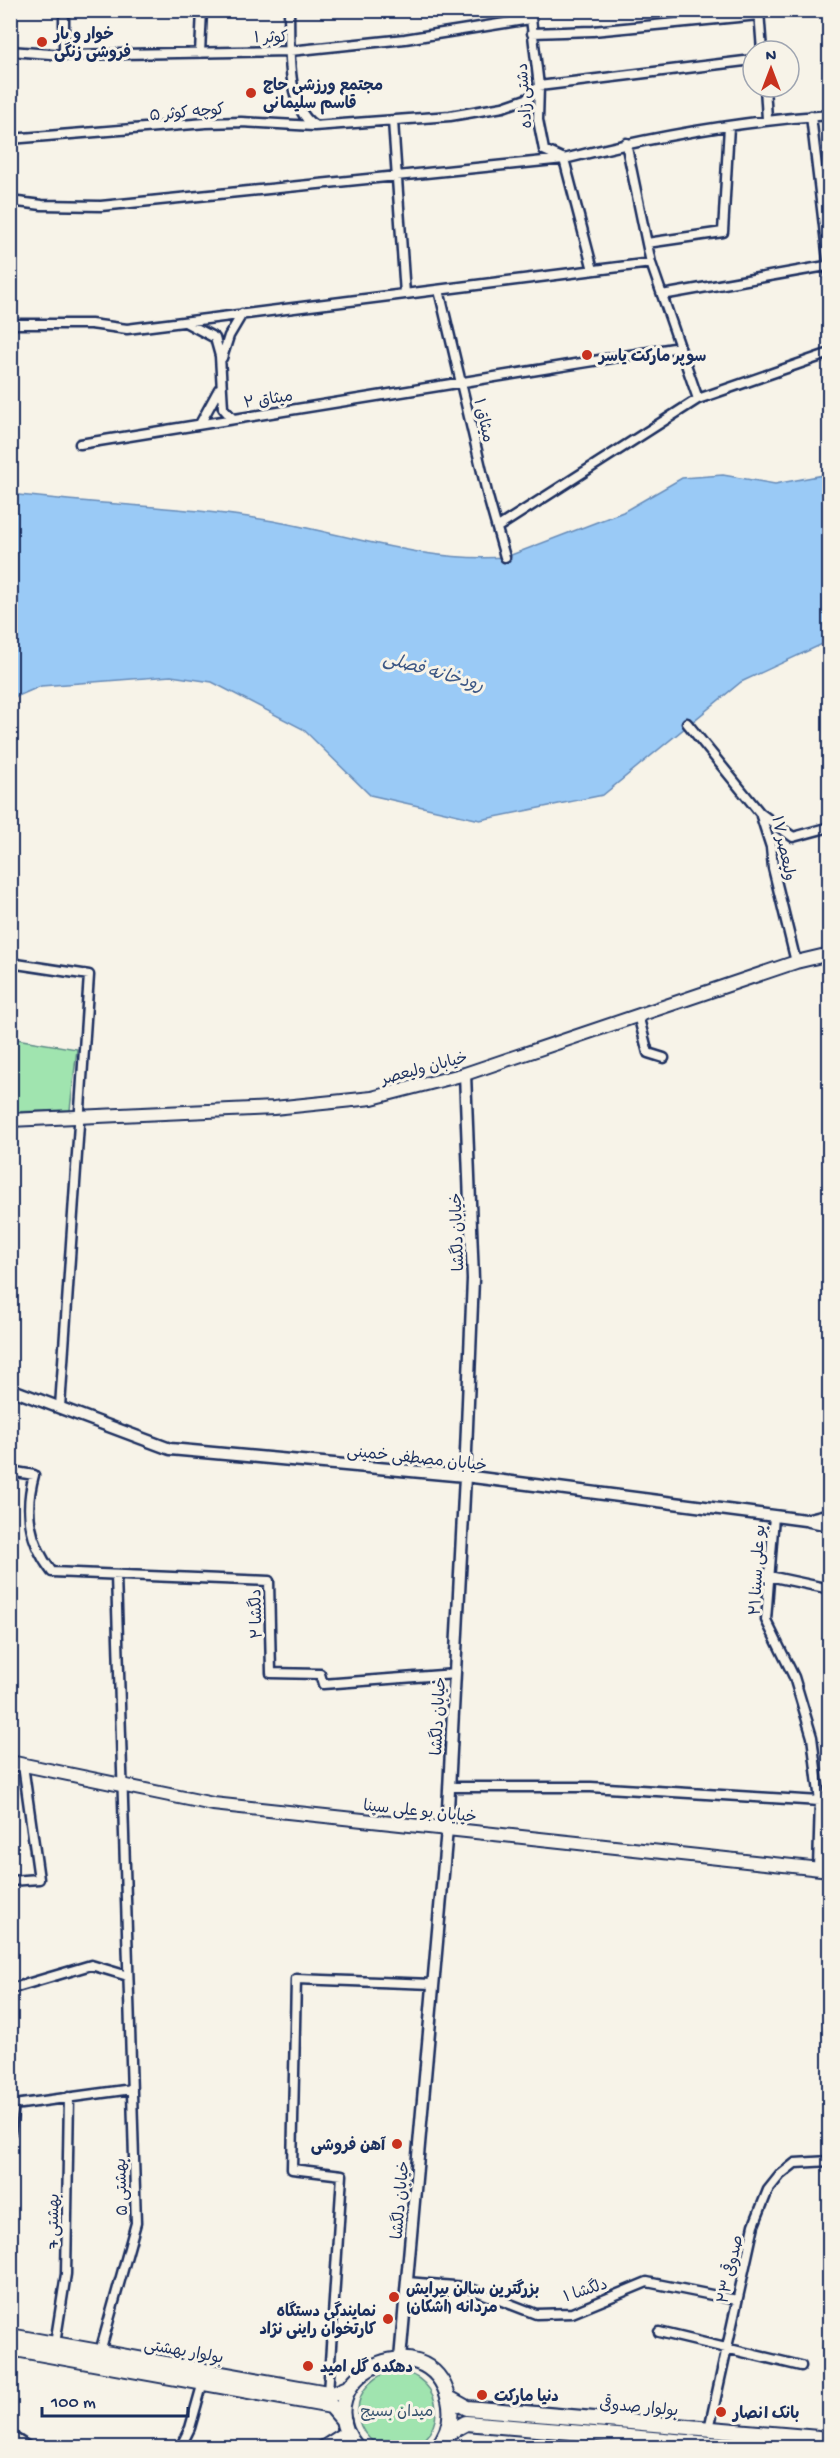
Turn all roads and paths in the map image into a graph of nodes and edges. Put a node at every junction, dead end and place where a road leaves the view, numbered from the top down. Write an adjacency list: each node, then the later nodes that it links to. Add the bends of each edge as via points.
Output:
1 (202, 10): 10 (street)
2 (289, 10): 9 (street)
3 (759, 13): 6 (street, via 593,32); 7 (street)
4 (530, 15): 6 (street, دشتی زاده); 9 (street, کوثر ۱, via 405,39)
5 (64, 19): 11 (street)
6 (532, 33): 13 (street, دشتی زاده)
7 (761, 39)
8 (10, 51): 11 (street, کوثر ۱)
9 (290, 51): 10 (street, کوثر ۱); 15 (street)
10 (200, 53): 11 (street, کوثر ۱)
11 (64, 55)
12 (741, 61): 13 (street)
13 (539, 86): 19 (street, کوچه کوثر ۵, via 529,98 503,107); 25 (street, دشتی زاده, via 538,120 544,150)
14 (766, 99): 18 (street)
15 (300, 114): 20 (street); 21 (street)
16 (830, 115): 17 (street)
17 (811, 117): 18 (street); 28 (street)
18 (767, 119): 22 (street)
19 (393, 121): 21 (street, کوچه کوثر ۵); 26 (street)
20 (291, 124): 21 (street, کوچه کوثر ۵); 23 (street, کوچه کوثر ۵, via 206,123)
21 (314, 126)
22 (729, 126): 24 (street); 29 (street, via 723,232)
23 (10, 139)
24 (626, 144): 25 (street); 29 (street)
25 (564, 159): 26 (street); 32 (street)
26 (398, 175): 27 (street, via 101,206); 35 (street)
27 (10, 201)
28 (827, 239): 31 (street)
29 (647, 243): 30 (street)
30 (651, 263): 32 (street); 36 (street)
31 (826, 266): 33 (street); 36 (street)
32 (593, 270): 34 (street)
33 (830, 277)
34 (439, 290): 35 (street); 43 (street, میثاق ۱)
35 (405, 294): 37 (street)
36 (662, 295): 40 (street)
37 (242, 314): 38 (street); 42 (street)
38 (184, 321): 39 (street, via 126,329 91,324); 42 (street, via 215,338)
39 (10, 324)
40 (680, 347): 43 (street, میثاق ۲); 45 (street)
41 (830, 353): 45 (street)
42 (221, 364): 44 (street)
43 (461, 382): 46 (street, میثاق ۲); 49 (street, میثاق ۱)
44 (221, 386): 46 (street, via 223,408); 47 (street)
45 (698, 399): 49 (street)
46 (232, 419): 47 (street, میثاق ۲)
47 (200, 424): 48 (street, میثاق ۲)
48 (80, 444)
49 (498, 526): 50 (street, میثاق ۱)
50 (506, 557)
51 (687, 723): 52 (street)
52 (760, 813): 53 (street, ولیعصر ۱۷, via 793,837); 55 (street, ولیعصر ۱۷)
53 (830, 827)
54 (830, 954): 55 (main road, خیابان ولیعصر)
55 (796, 962): 57 (main road, خیابان ولیعصر)
56 (10, 963): 60 (street, via 89,975)
57 (638, 1016): 58 (street, via 648,1053); 59 (main road, خیابان ولیعصر)
58 (664, 1058)
59 (465, 1074): 60 (main road, خیابان ولیعصر, via 372,1098 274,1108); 65 (street, خیابان دلگشا, via 473,1279)
60 (80, 1118): 61 (main road, خیابان ولیعصر); 63 (street)
61 (10, 1120)
62 (10, 1389): 63 (street, خیابان مصطفی خمینی)
63 (60, 1407): 65 (street, خیابان مصطفی خمینی, via 170,1449)
64 (10, 1471): 70 (street, دلگشا ۲, via 34,1475 28,1519 36,1547 52,1572)
65 (465, 1476): 67 (street, خیابان مصطفی خمینی); 73 (street, خیابان دلگشا)
66 (830, 1514): 68 (street, خیابان مصطفی خمینی)
67 (774, 1516): 68 (street, خیابان مصطفی خمینی); 71 (street, بو علی سینا ۲۱)
68 (805, 1520): 69 (street)
69 (830, 1525)
70 (116, 1575): 73 (street, دلگشا ۲, via 269,1581 272,1673 320,1674 323,1684); 75 (street, بهشتی ۵)
71 (769, 1576): 72 (street); 77 (street, بو علی سینا ۲۱, via 766,1620 804,1707)
72 (830, 1589)
73 (455, 1674): 76 (street, خیابان دلگشا)
74 (17, 1763): 75 (main road, خیابان بو علی سینا); 80 (street, via 39,1879)
75 (122, 1785): 78 (main road, خیابان بو علی سینا, via 213,1804); 81 (street, بهشتی ۵)
76 (449, 1787): 77 (street, via 591,1787); 78 (street, خیابان دلگشا)
77 (820, 1801): 79 (street, بو علی سینا ۲۱)
78 (447, 1829): 79 (main road, خیابان بو علی سینا); 82 (street, خیابان دلگشا)
79 (824, 1869)
80 (10, 1881)
81 (128, 1976): 83 (street, via 91,1965); 84 (street, بهشتی ۵)
82 (433, 1984): 88 (street, خیابان دلگشا); 100 (street, via 296,1978 292,2169 342,2175)
83 (10, 1989)
84 (132, 2089): 85 (street); 95 (street, بهشتی ۵, via 136,2223)
85 (69, 2097): 86 (street, via 14,2105); 92 (street, بهشتی 7, via 66,2274)
86 (10, 2133)
87 (830, 2161): 89 (street, صدوقی ۲۳, via 795,2163 768,2190 754,2225)
88 (407, 2282): 89 (street, دلگشا ۱, via 466,2287 536,2314 572,2313 647,2282); 96 (street, خیابان دلگشا)
89 (737, 2300): 93 (street, صدوقی ۲۳)
90 (659, 2332): 93 (street)
91 (10, 2336): 92 (main road, بولوار بهشتی)
92 (55, 2344): 95 (main road, بولوار بهشتی)
93 (726, 2346): 97 (street); 103 (street, صدوقی ۲۳)
94 (10, 2348): 98 (main road, بولوار بهشتی)
95 (100, 2352): 100 (main road, بولوار بهشتی)
96 (400, 2359): 99 (main road, via 368,2367); 101 (main road, via 431,2371)
97 (801, 2366)
98 (203, 2382): 102 (main road, بولوار بهشتی, via 331,2406); 109 (street)
99 (350, 2387): 100 (main road, بولوار بهشتی); 102 (main road, via 344,2405)
100 (328, 2393)
101 (449, 2398): 103 (main road, بولوار صدوقی, via 467,2408); 104 (main road)
102 (346, 2427): 110 (main road); 111 (main road)
103 (709, 2429): 106 (main road, بولوار صدوقی)
104 (446, 2433): 107 (main road, بولوار صدوقی, via 466,2423); 112 (main road)
105 (10, 2435): 108 (street)
106 (830, 2439)
107 (680, 2444): 113 (main road, بولوار صدوقی)
108 (30, 2448)
109 (180, 2448)
110 (322, 2448)
111 (357, 2448)
112 (437, 2448)
113 (758, 2448)

